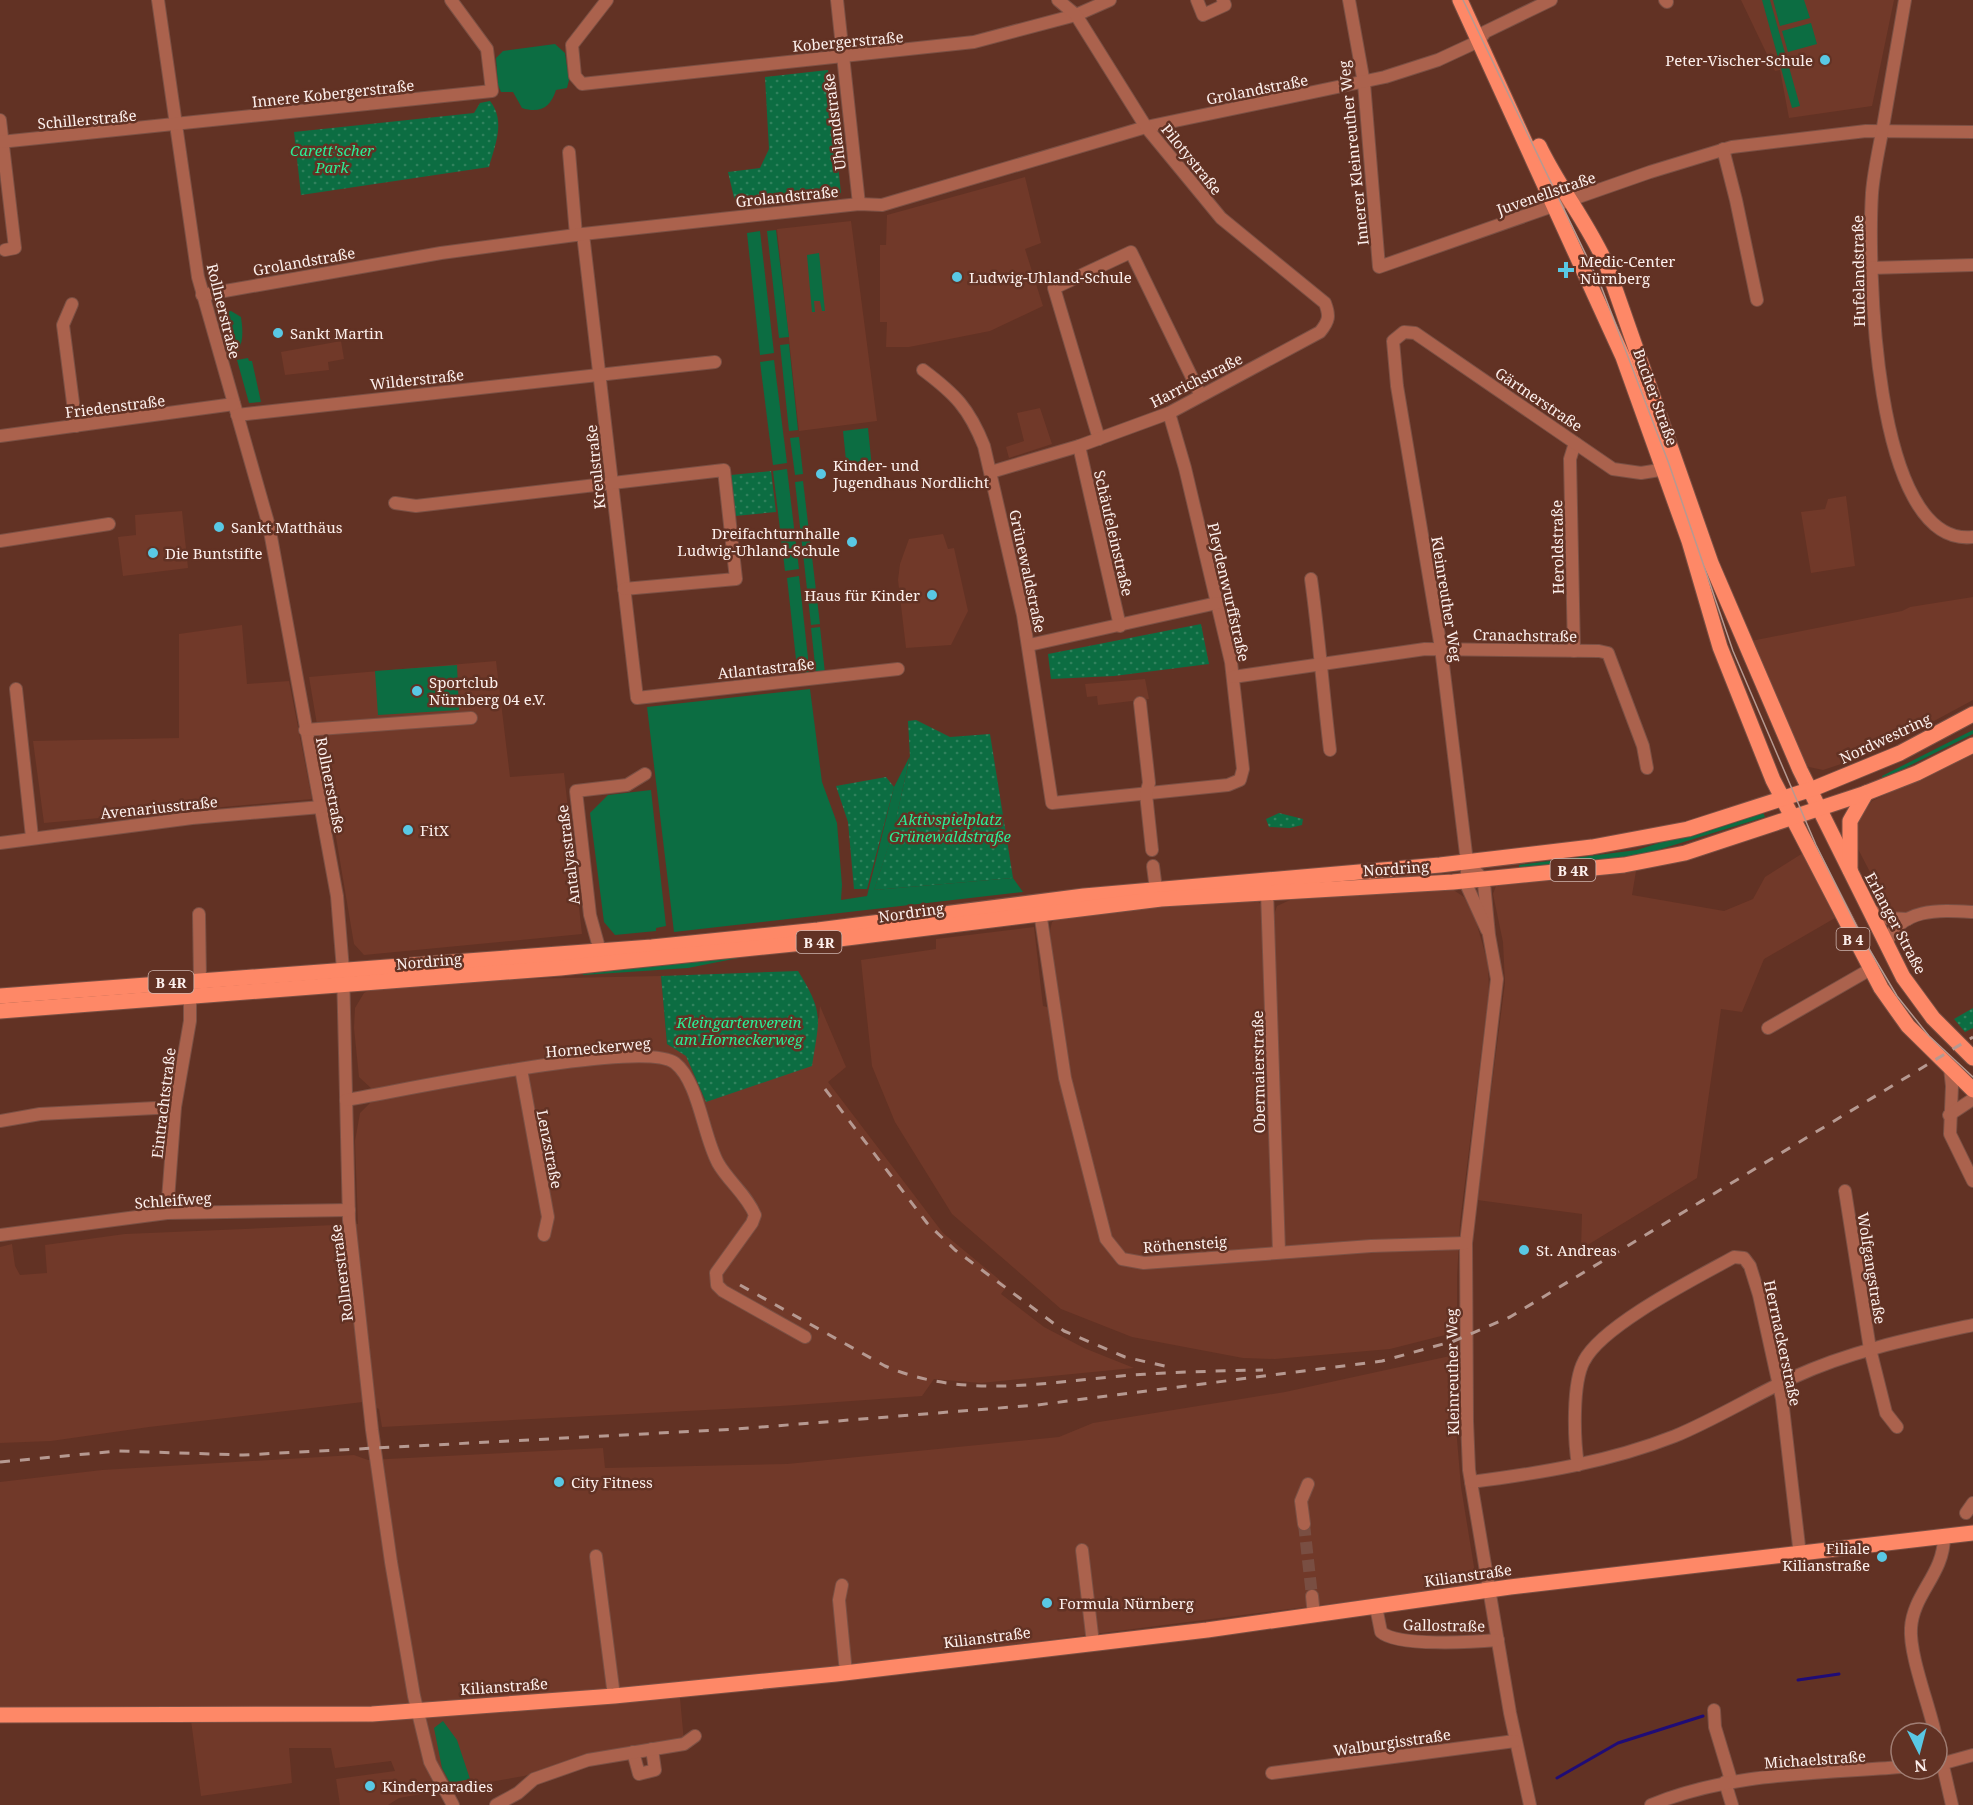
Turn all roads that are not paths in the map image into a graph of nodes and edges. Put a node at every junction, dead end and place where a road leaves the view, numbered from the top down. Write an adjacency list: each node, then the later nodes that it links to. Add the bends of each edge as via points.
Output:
1 (158, 0): 19 (street, Rollnerstraße)
2 (451, 0): 19 (street, Innere Kobergerstraße, via 488,49 492,91)
3 (607, 0): 16 (street, Kobergerstraße, via 572,45 575,76 582,84)
4 (837, 0): 16 (street, Uhlandstraße)
5 (1058, 0): 14 (street, Pilotystraße)
6 (1110, 0): 14 (street, Kobergerstraße)
7 (1197, 0): 8 (street, via 1203,15 1225,5)
8 (1223, 0)
9 (1349, 0): 17 (street, Innerer Kleinreuther Weg)
10 (1460, 0): 15 (main road, Bucher Straße)
11 (1470, 0): 15 (main road, Bucher Straße)
12 (1551, 0): 15 (street, Grolandstraße)
13 (1905, 0): 21 (street, Hufelandstraße)
14 (1076, 15): 16 (street, Kobergerstraße, via 974,42); 20 (street, Pilotystraße)
15 (1482, 37): 17 (street, Grolandstraße, via 1410,70); 26 (main road, Bucher Straße); 28 (main road, Bucher Straße)
16 (842, 57): 27 (street, Uhlandstraße)
17 (1364, 83): 20 (street, Grolandstraße); 32 (street, Innerer Kleinreuther Weg)
18 (0, 120): 23 (street)
19 (176, 125): 23 (street, Schillerstraße); 34 (street, Rollnerstraße)
20 (1146, 127): 27 (street, Grolandstraße, via 882,205); 37 (street, Pilotystraße, via 1221,218 1325,303)
21 (1882, 132): 22 (street, Juvenellstraße); 24 (street, Juvenellstraße); 33 (street, Hufelandstraße, via 1872,193)
22 (1973, 132)
23 (1, 142): 30 (street, via 15,248)
24 (1723, 149): 26 (street, Juvenellstraße); 35 (street)
25 (569, 152): 29 (street, Kreulstraße)
26 (1570, 201): 28 (street, Juvenellstraße); 50 (main road, Bucher Straße, via 1590,230 1610,274)
27 (859, 204): 29 (street, Grolandstraße)
28 (1553, 206): 32 (street, Juvenellstraße); 50 (main road, Bucher Straße, via 1614,335)
29 (580, 234): 34 (street, Grolandstraße, via 428,255); 41 (street, Kreulstraße)
30 (5, 250)
31 (1973, 265): 33 (street)
32 (1379, 267)
33 (1870, 268): 55 (street, Hufelandstraße, via 1880,376 1906,482 1923,513 1939,528 1955,537)
34 (202, 295): 43 (street, Rollnerstraße)
35 (1757, 300)
36 (72, 304): 45 (street, via 63,325)
37 (1329, 313): 42 (street, Harrichstraße, via 1320,332)
38 (1393, 341): 48 (street, Gärtnerstraße, via 1404,332 1415,333); 62 (street, Kleinreuther Weg)
39 (715, 362): 41 (street, Wilderstraße)
40 (923, 370): 51 (street, Grünewaldstraße, via 955,394 974,420)
41 (600, 374): 43 (street, Wilderstraße); 52 (street, Kreulstraße)
42 (1200, 394): 44 (street, Harrichstraße); 47 (street, via 1131,252 1054,288)
43 (235, 409): 45 (street, Friedenstraße); 72 (street, Rollnerstraße, via 269,526)
44 (1169, 413): 47 (street, Harrichstraße); 59 (street, Pleydenwurffstraße)
45 (76, 426): 46 (street, Friedenstraße)
46 (0, 436)
47 (1099, 439): 49 (street, Harrichstraße)
48 (1575, 443): 50 (street, Gärtnerstraße, via 1613,469 1641,473); 63 (street, Heroldstraße, via 1570,459)
49 (1079, 446): 51 (street, Harrichstraße); 60 (street, Schäufeleinstraße)
50 (1670, 468): 77 (main road, Bucher Straße); 80 (main road, Bucher Straße, via 1713,627)
51 (991, 472): 61 (street, Grünewaldstraße)
52 (612, 484): 53 (street, via 416,506); 58 (street, Kreulstraße); 58 (street, via 724,470 736,579)
53 (395, 503)
54 (109, 524): 56 (street)
55 (1973, 537)
56 (0, 541)
57 (1311, 579): 64 (street)
58 (624, 589): 68 (street, Kreulstraße)
59 (1218, 603): 60 (street); 66 (street, Pleydenwurffstraße)
60 (1120, 626): 61 (street)
61 (1029, 645): 79 (street, Grünewaldstraße, via 1052,803)
62 (1441, 648): 63 (street, Cranachstraße); 64 (street, Cranachstraße); 87 (street, Kleinreuther Weg)
63 (1574, 651): 75 (street, Cranachstraße, via 1608,653 1643,746)
64 (1321, 664): 66 (street, Cranachstraße); 74 (street)
65 (898, 669): 68 (street, Atlantastraße)
66 (1233, 677): 79 (street, Pleydenwurffstraße, via 1243,769 1240,780 1228,785)
67 (16, 689): 84 (street)
68 (637, 698)
69 (1140, 703): 79 (street, via 1149,783)
70 (1973, 714): 77 (main road, Nordwestring / B 4R, via 1900,753)
71 (471, 718): 72 (street, Rollnerstraße)
72 (305, 730): 81 (street, Rollnerstraße)
73 (1973, 745): 78 (main road, B 4R)
74 (1330, 750)
75 (1647, 768)
76 (645, 774): 101 (street, Antalyastraße, via 627,785 576,791 590,915)
77 (1809, 789): 80 (main road, Nordring / B 4R); 82 (main road, Erlanger Straße / B 4)
78 (1866, 793): 82 (main road, B 4R); 89 (main road, via 1850,821)
79 (1146, 794): 86 (street)
80 (1782, 799): 83 (main road, Bucher Straße / B 4); 87 (main road, Nordring / B 4R, via 1661,836)
81 (321, 807): 84 (street, Avenariusstraße); 102 (street, Rollnerstraße, via 339,914)
82 (1819, 809): 83 (main road, Nordring / B 4R); 89 (main road, Erlanger Straße / B 4)
83 (1792, 818): 90 (main road, Nordring / B 4R, via 1648,861); 103 (main road, B 4)
84 (32, 837): 85 (street, Avenariusstraße)
85 (0, 843)
86 (1152, 850)
87 (1467, 862): 90 (street); 91 (street, Kleinreuther Weg); 92 (main road, Nordring / B 4R)
88 (1154, 866): 92 (street)
89 (1850, 873): 94 (main road, Erlanger Straße / B 4)
90 (1482, 878): 91 (main road, Nordring / B 4R); 99 (street, Kleinreuther Weg)
91 (1466, 881): 93 (main road, Nordring / B 4R); 99 (street, Kleinreuther Weg)
92 (1156, 889): 101 (main road, Nordring / B 4R, via 818,930)
93 (1267, 892): 95 (main road, Nordring / B 4R); 126 (street, Obermaierstraße)
94 (1869, 909): 98 (street, via 1887,918); 100 (main road, Erlanger Straße / B 4)
95 (1040, 912): 105 (main road, Nordring / B 4R, via 800,944); 126 (street, Röthensteig, via 1065,1078 1109,1245 1122,1259 1132,1263)
96 (1973, 912): 98 (street, via 1928,910)
97 (199, 914): 104 (street)
98 (1908, 919): 100 (street, via 1894,930)
99 (1489, 935): 125 (street, Kleinreuther Weg, via 1496,962 1497,992)
100 (1886, 944): 110 (main road, Erlanger Straße / B 4, via 1921,1003)
101 (600, 951): 102 (main road, Nordring / B 4R)
102 (343, 970): 104 (main road, Nordring / B 4R); 105 (street, Rollnerstraße)
103 (1869, 970): 109 (street); 111 (main road, B 4, via 1908,1026)
104 (200, 980): 106 (main road, Nordring / B 4R)
105 (344, 986): 107 (main road, Nordring / B 4R); 115 (street, Rollnerstraße)
106 (0, 996)
107 (190, 997): 108 (main road, Nordring / B 4R); 116 (street, Eintrachtstraße, via 190,1021)
108 (0, 1011)
109 (1768, 1028)
110 (1973, 1058)
111 (1950, 1068): 113 (main road, B 4); 117 (street)
112 (521, 1069): 115 (street, Horneckerweg); 123 (street, Lenzstraße, via 548,1217); 128 (street, Horneckerweg, via 653,1056 668,1058 681,1069 717,1163 755,1215 716,1272 717,1285)
113 (1973, 1090)
114 (1973, 1099): 117 (street)
115 (346, 1101): 121 (street, Rollnerstraße)
116 (175, 1107): 118 (street, via 50,1113); 122 (street, Eintrachtstraße)
117 (1949, 1115): 119 (street, via 1951,1138)
118 (0, 1121)
119 (1973, 1182)
120 (1845, 1191): 129 (street, Wolfgangstraße)
121 (349, 1210): 122 (street, Schleifweg); 151 (street, Rollnerstraße, via 380,1488)
122 (167, 1214): 124 (street, Schleifweg)
123 (544, 1234)
124 (0, 1235)
125 (1466, 1243): 126 (street, Röthensteig); 133 (street, Kleinreuther Weg)
126 (1279, 1252)
127 (1973, 1325): 129 (street)
128 (805, 1337)
129 (1870, 1349): 130 (street, via 1793,1377); 131 (street, Wolfgangstraße, via 1886,1413)
130 (1779, 1386): 132 (street, via 1675,1436); 132 (street, Herrnackerstraße, via 1750,1266 1744,1258 1734,1257 1640,1312 1584,1360 1577,1384); 139 (street, Herrnackerstraße)
131 (1897, 1427)
132 (1578, 1465): 133 (street)
133 (1471, 1482): 142 (street, Kleinreuther Weg)
134 (1308, 1484): 135 (street, via 1302,1501)
135 (1304, 1524)
136 (1973, 1533): 137 (main road, Kilianstraße)
137 (1944, 1537): 139 (main road, Kilianstraße); 153 (street, via 1943,1557 1916,1606 1911,1628)
138 (1082, 1550): 147 (street)
139 (1800, 1555): 142 (main road, Kilianstraße)
140 (596, 1556): 149 (street)
141 (842, 1585): 148 (street, via 839,1599)
142 (1490, 1590): 144 (main road, Kilianstraße); 146 (street, Kleinreuther Weg)
143 (1312, 1596): 145 (street)
144 (1376, 1607): 145 (main road, Kilianstraße); 146 (street, Gallostraße, via 1381,1632 1394,1639 1456,1643)
145 (1314, 1616): 147 (main road, Kilianstraße)
146 (1498, 1640): 155 (street, Kleinreuther Weg)
147 (1093, 1643): 148 (main road, Kilianstraße)
148 (846, 1673): 149 (main road, Kilianstraße)
149 (614, 1696): 151 (main road, Kilianstraße)
150 (1714, 1710): 162 (street)
151 (417, 1711): 152 (main road, Kilianstraße); 164 (street, Rollnerstraße, via 430,1762)
152 (0, 1716)
153 (1932, 1721)
154 (695, 1736): 156 (street, via 684,1744)
155 (1515, 1741): 161 (street, Walburgisstraße); 166 (street, Kleinreuther Weg)
156 (652, 1749): 157 (street); 157 (street, via 655,1770 639,1774)
157 (633, 1752): 165 (street, via 597,1758 534,1779)
158 (1973, 1755): 159 (street)
159 (1949, 1762)
160 (1889, 1768): 162 (street, Michaelstraße)
161 (1272, 1773)
162 (1728, 1781): 167 (street, Michaelstraße, via 1698,1787); 168 (street)
163 (1945, 1781): 169 (street)
164 (453, 1805)
165 (496, 1805)
166 (1530, 1805)
167 (1651, 1805)
168 (1732, 1805)
169 (1952, 1805)

